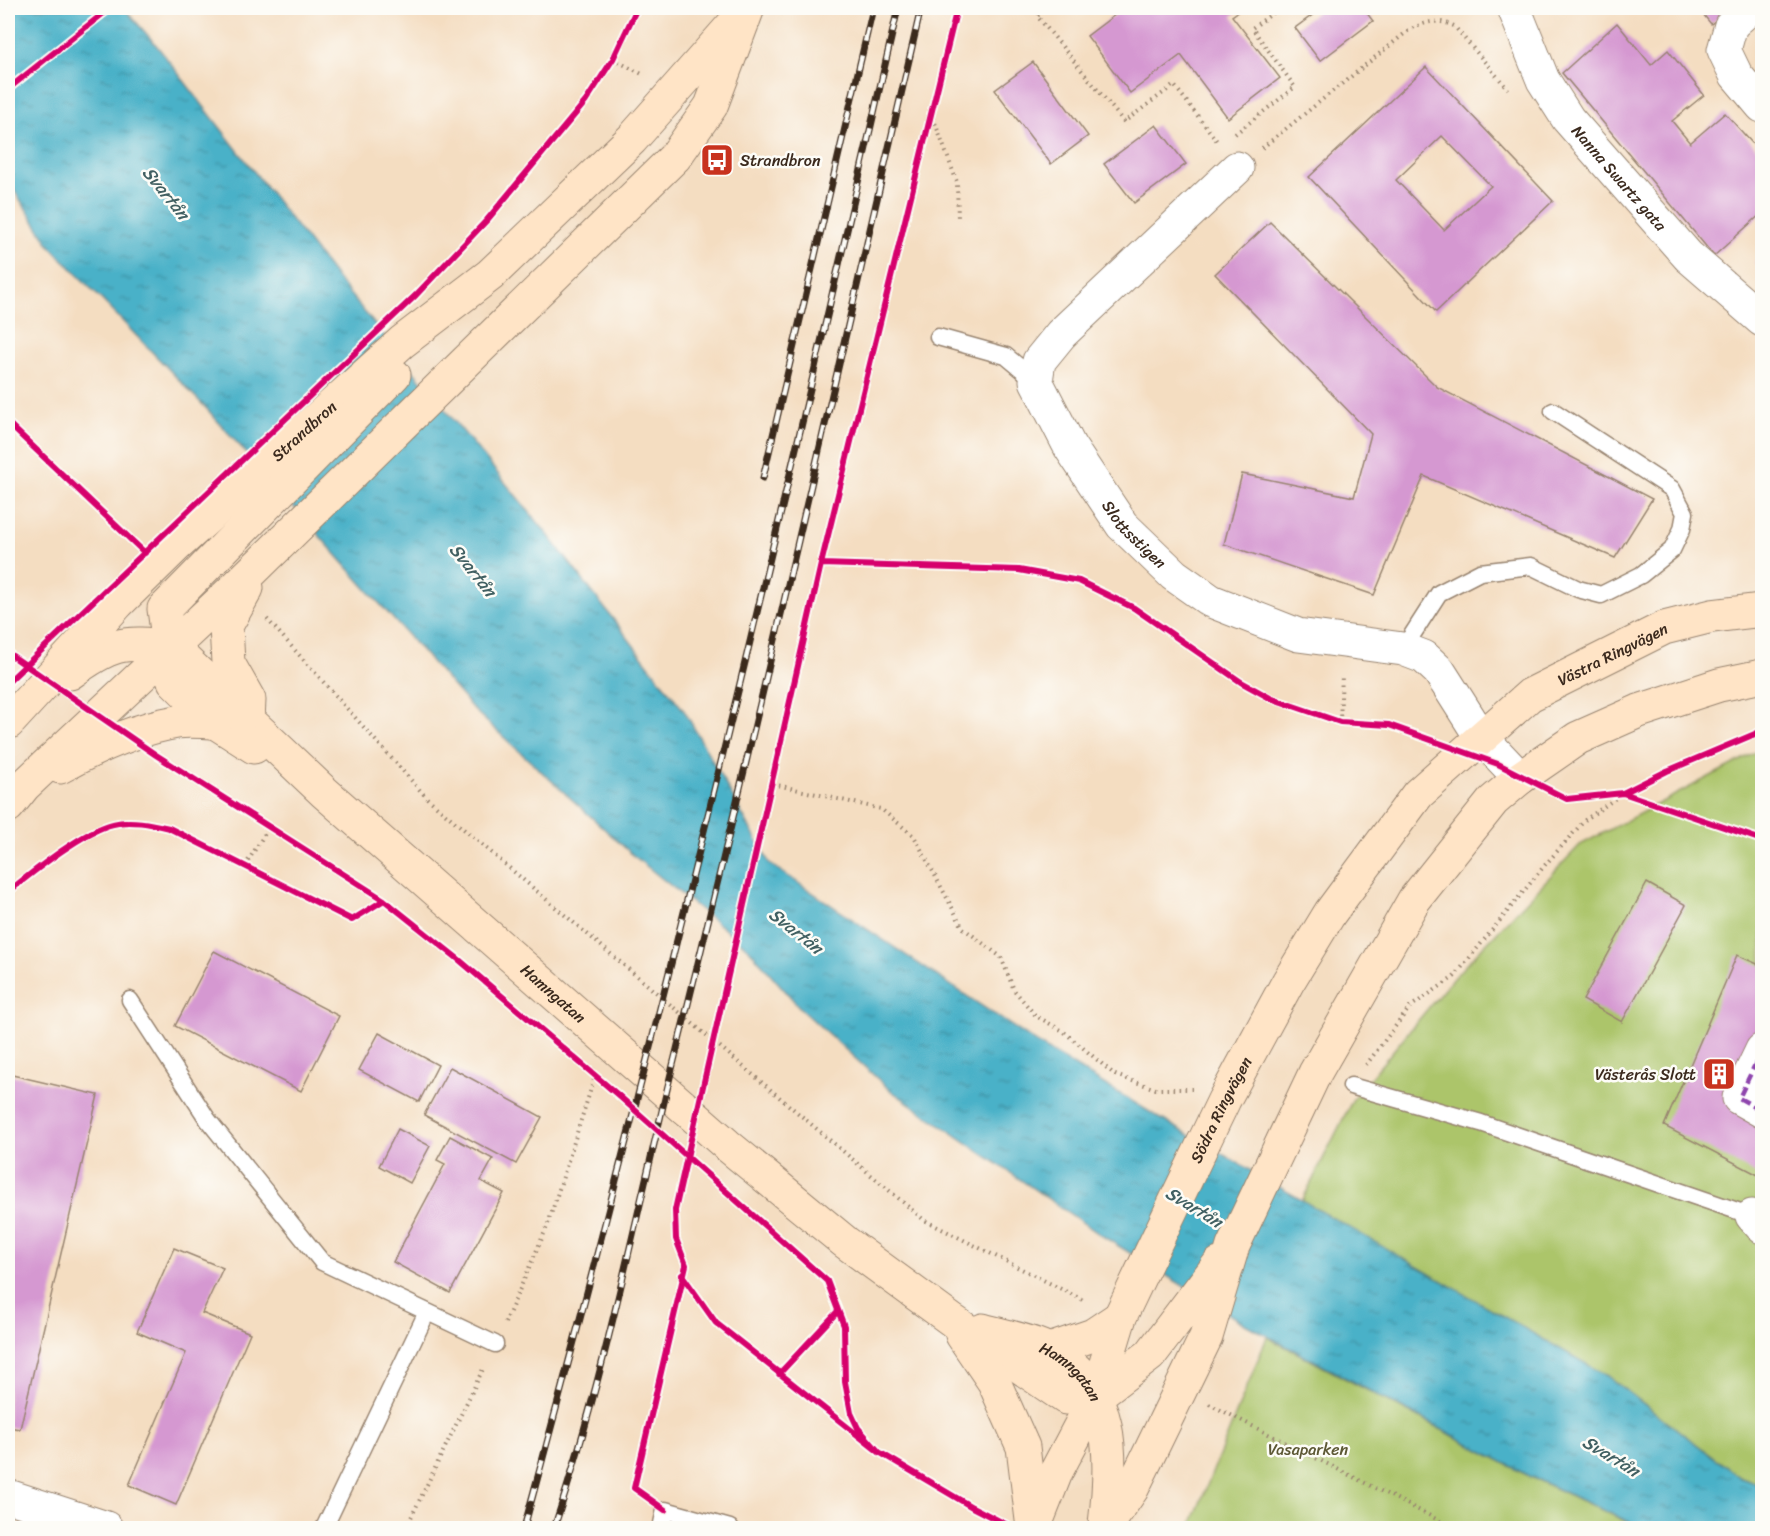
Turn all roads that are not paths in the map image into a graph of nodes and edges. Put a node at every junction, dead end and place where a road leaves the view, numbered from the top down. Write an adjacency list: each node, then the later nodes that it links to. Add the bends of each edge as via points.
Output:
1 (1514, 8): 6 (street, Nanna Swartz gata, via 1553,99 1688,256)
2 (1750, 8): 4 (street, via 1731,25 1724,50 1736,75)
3 (747, 10): 10 (main road, via 632,139); 11 (main road, via 711,106 675,157)
4 (1762, 106)
5 (1229, 150): 8 (street, via 1061,334 1039,361)
6 (1762, 320)
7 (938, 337): 8 (lane, via 1006,356)
8 (1036, 381): 14 (street, Slottsstigen, via 1070,447 1122,525 1174,575 1211,601 1298,635)
9 (1553, 411): 14 (lane, via 1672,489 1685,513 1672,550 1641,575 1601,595 1578,589 1532,566 1480,572 1439,592)
10 (251, 498): 13 (main road, via 165,605); 18 (main road, via 118,603)
11 (260, 561): 13 (main road); 17 (main road, via 226,626 228,663 249,700)
12 (1762, 610): 19 (main road, Västra Ringvägen, via 1712,616 1664,628 1530,695)
13 (171, 647): 16 (main road, via 174,681); 17 (main road, Hamngatan); 18 (main road, via 135,642 101,651); 22 (main road)
14 (1403, 649): 19 (street, Slottsstigen, via 1424,657 1439,671)
15 (1762, 676): 20 (main road, via 1719,684 1639,711 1578,738)
16 (215, 722): 21 (main road); 22 (main road, via 179,722 94,748)
17 (248, 722): 21 (main road, Hamngatan)
18 (8, 723)
19 (1481, 737): 20 (street, Slottsstigen); 30 (main road, Södra Ringvägen, via 1418,794 1330,913 1213,1124)
20 (1520, 778): 28 (main road, via 1493,801 1414,900 1315,1073)
21 (324, 792): 31 (main road, Hamngatan, via 727,1146 845,1242)
22 (16, 796)
23 (129, 1000): 29 (lane, via 208,1120 322,1262)
24 (1762, 1050): 26 (street, via 1739,1098)
25 (1351, 1086): 27 (lane, via 1481,1123)
26 (1762, 1110)
27 (1757, 1221)
28 (1201, 1309): 34 (main road); 41 (main road, via 1206,1337 1132,1489)
29 (426, 1311): 32 (lane); 37 (lane)
30 (1120, 1317): 33 (main road, via 1093,1335); 34 (main road, Södra Ringvägen)
31 (953, 1321): 33 (main road, Hamngatan); 34 (main road, Hamngatan, via 1066,1398); 40 (main road, via 994,1382 1023,1447)
32 (495, 1344)
33 (1049, 1350): 34 (main road, Hamngatan, via 1084,1375)
34 (1096, 1396): 40 (main road, Södra Ringvägen, via 1057,1470); 41 (main road, via 1108,1437 1110,1483)
35 (8, 1496): 36 (street)
36 (106, 1528)
37 (324, 1528)
38 (661, 1528): 39 (lane, via 665,1510)
39 (730, 1528)
40 (1034, 1528)
41 (1105, 1528)

